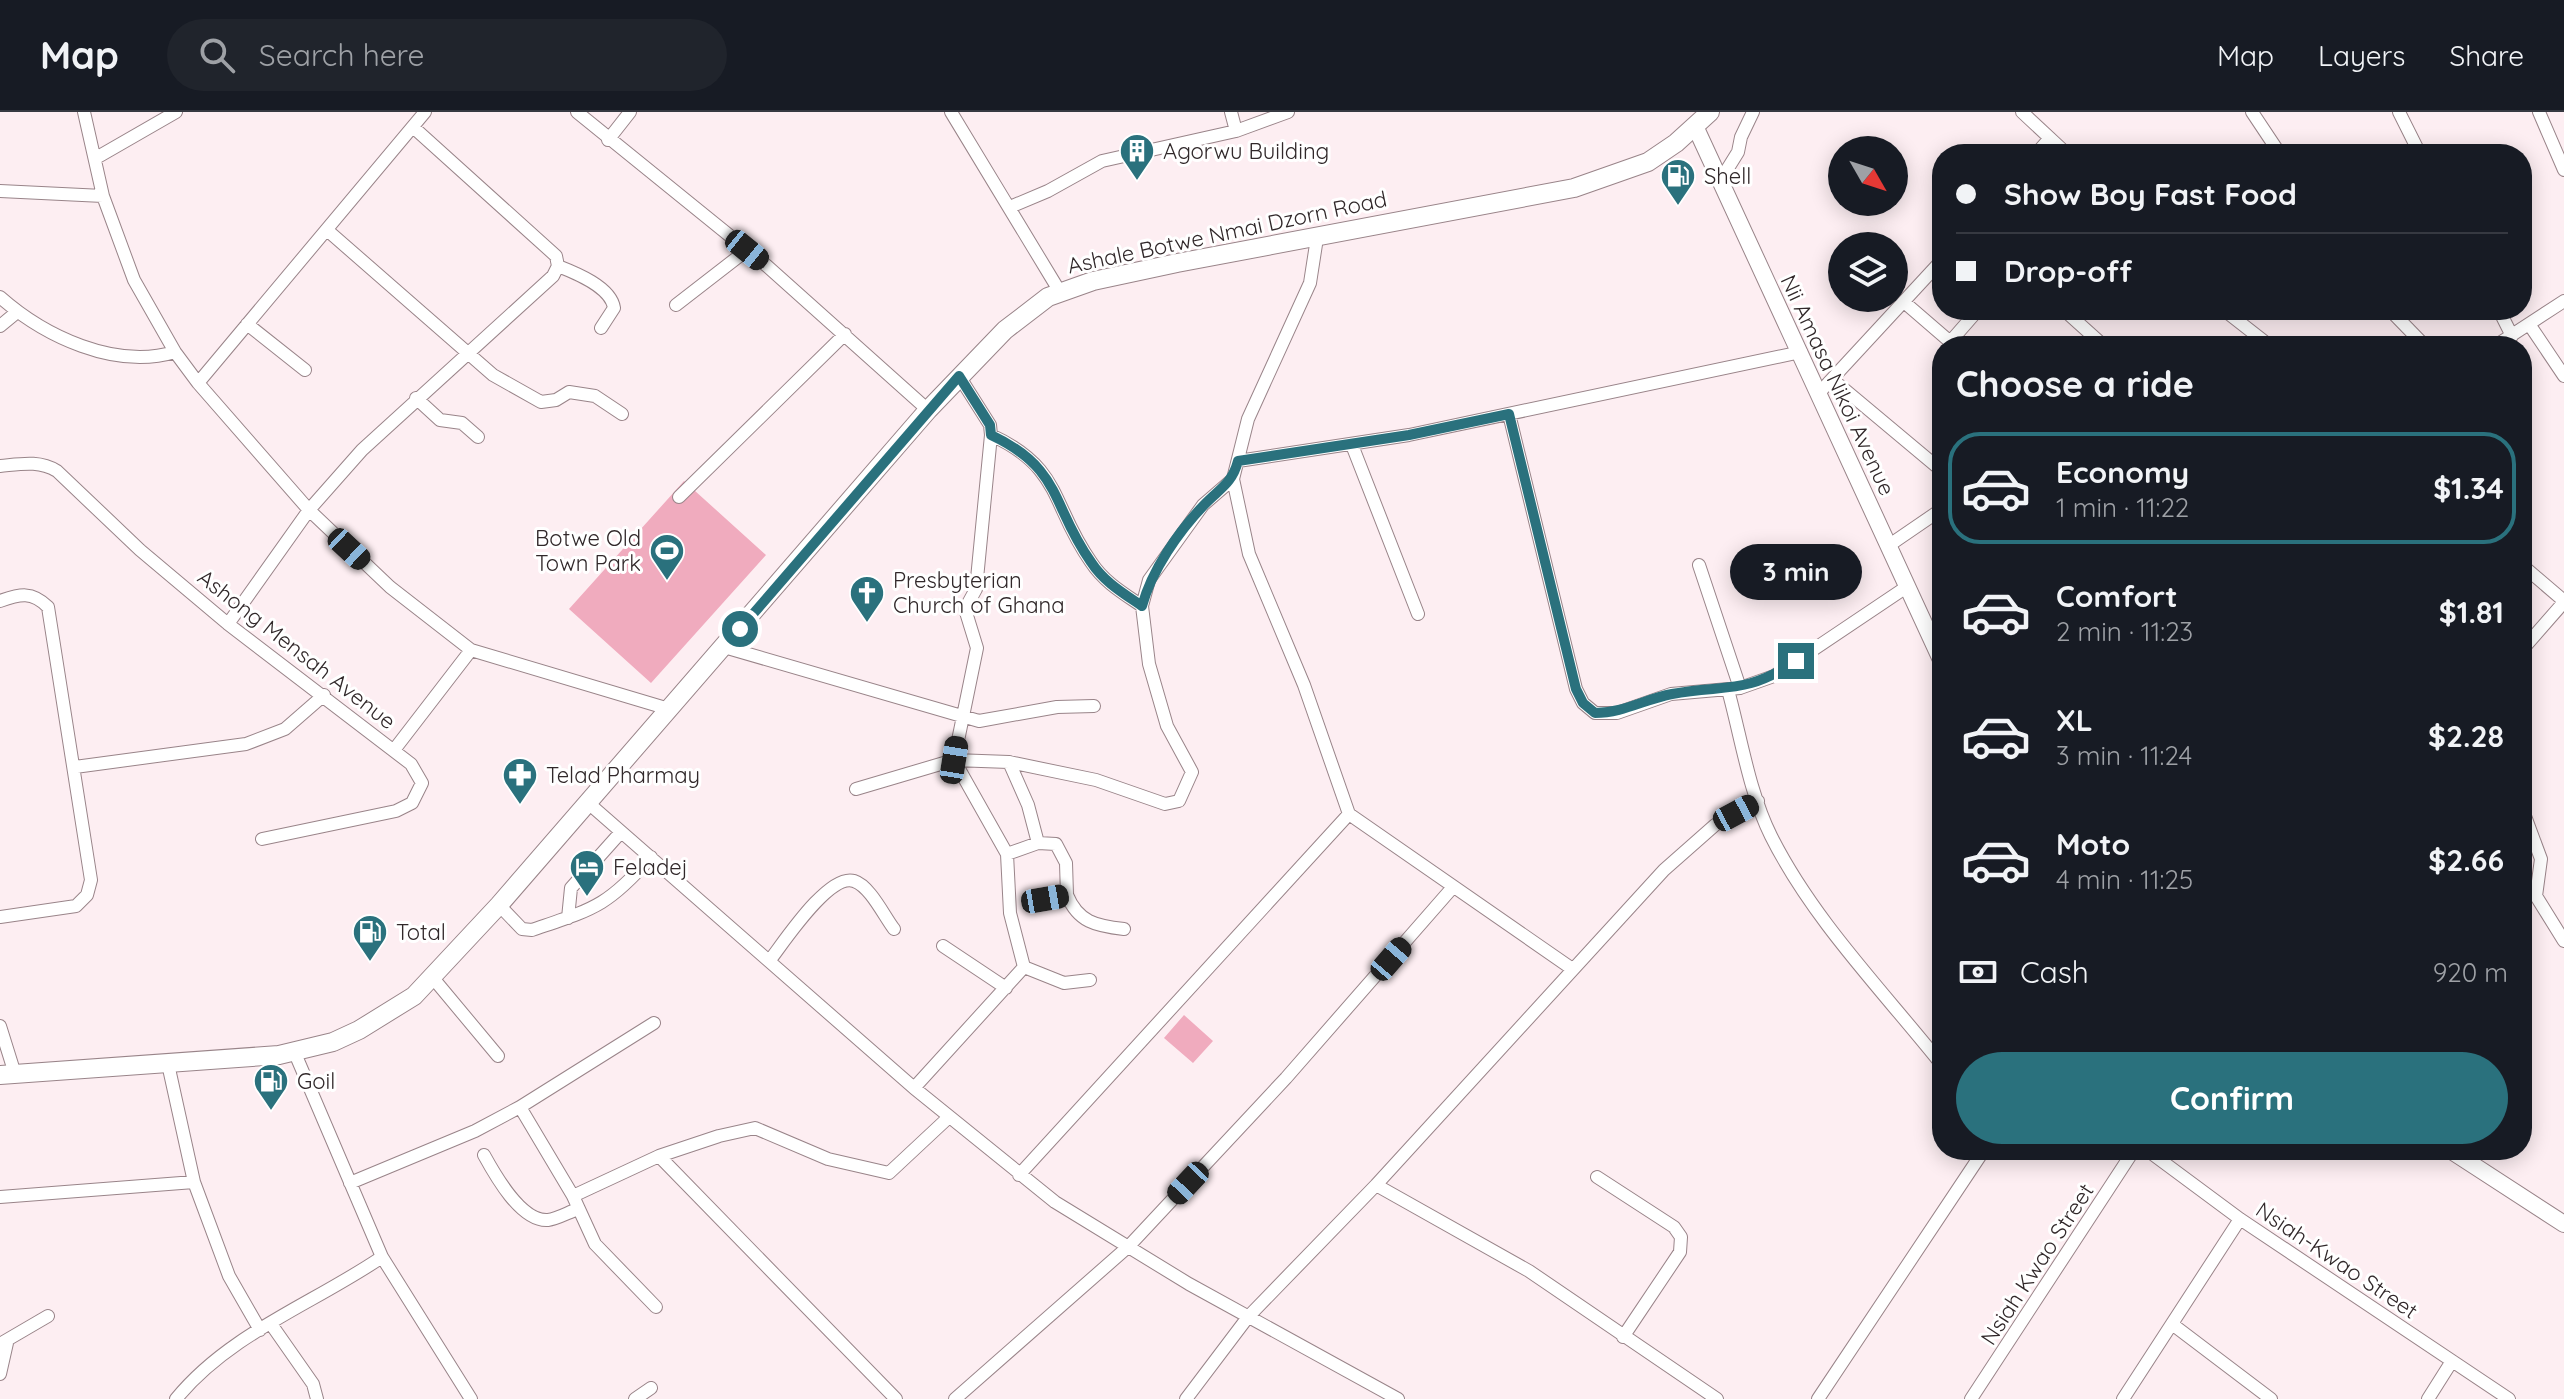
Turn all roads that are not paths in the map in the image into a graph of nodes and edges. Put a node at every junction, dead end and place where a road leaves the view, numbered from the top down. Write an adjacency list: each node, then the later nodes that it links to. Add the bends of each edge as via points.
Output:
1 (84, 112): 24 (street)
2 (176, 112): 24 (street)
3 (425, 112): 16 (street)
4 (577, 112): 19 (street)
5 (630, 112): 19 (street)
6 (1231, 112): 17 (street)
7 (1288, 112): 17 (street)
8 (1710, 112): 15 (main road, Ashale Botwe Nmai Dzorn Road)
9 (1753, 112): 26 (street)
10 (2022, 112): 18 (street)
11 (2252, 112): 22 (street)
12 (2399, 112): 23 (street)
13 (2539, 112): 25 (street)
14 (954, 114): 29 (street)
15 (1695, 126): 26 (street, Nii Amasa Nikoi Avenue); 31 (main road, Ashale Botwe Nmai Dzorn Road, via 1648,162 1574,188)
16 (413, 127): 30 (street); 33 (street, via 556,256)
17 (1236, 131): 29 (street, via 1102,161)
18 (2050, 138): 20 (street); 21 (street)
19 (608, 140): 32 (street)
20 (2045, 144)
21 (2056, 144)
22 (2273, 144)
23 (2415, 144)
24 (96, 158): 28 (street)
25 (2564, 170)
26 (1720, 181): 61 (street, Nii Amasa Nikoi Avenue)
27 (0, 191): 28 (street)
28 (103, 196): 59 (street, via 134,280)
29 (1010, 207): 35 (street)
30 (327, 230): 48 (street); 60 (street)
31 (1317, 238): 35 (main road, Ashale Botwe Nmai Dzorn Road, via 1177,263); 75 (street, via 1310,283 1248,419)
32 (747, 250): 39 (street); 52 (street)
33 (558, 266): 51 (street, via 578,273 612,299 614,308); 60 (street)
34 (1932, 271): 37 (street)
35 (1060, 292): 63 (main road, Ashale Botwe Nmai Dzorn Road, via 1022,315)
36 (0, 297): 41 (street)
37 (1908, 298)
38 (2564, 301): 49 (street)
39 (676, 305)
40 (1908, 306): 53 (street)
41 (17, 312): 50 (street); 59 (street, via 51,333 105,351 145,357)
42 (1895, 312): 65 (street)
43 (1970, 320): 54 (street)
44 (2075, 320): 55 (street)
45 (2237, 320): 56 (street)
46 (2400, 320): 57 (street)
47 (2504, 320): 58 (street)
48 (247, 324): 62 (street); 66 (street)
49 (2529, 324): 58 (street); 64 (street)
50 (0, 326)
51 (601, 328)
52 (845, 334): 69 (street); 79 (street)
53 (1943, 336)
54 (1958, 336)
55 (2093, 336)
56 (2257, 336)
57 (2415, 336)
58 (2512, 336)
59 (175, 352): 66 (street)
60 (466, 352): 68 (street); 70 (street, via 493,375 541,402 569,392 595,396)
61 (1801, 352): 67 (street, Nii Amasa Nikoi Avenue); 71 (street)
62 (305, 370)
63 (959, 376): 69 (main road, Ashale Botwe Nmai Dzorn Road); 72 (street)
64 (2564, 376)
65 (1832, 379): 67 (street); 76 (street)
66 (198, 383): 80 (street)
67 (1819, 393): 82 (street, Nii Amasa Nikoi Avenue)
68 (416, 398): 73 (street, via 440,420 462,423); 80 (street)
69 (928, 410): 93 (main road, Ashale Botwe Nmai Dzorn Road)
70 (622, 414)
71 (1509, 414): 74 (street); 95 (street, via 1583,703 1595,713 1617,713 1671,694)
72 (991, 435): 88 (street, via 1033,459 1091,563 1110,585); 99 (street, via 976,589 965,609 977,648)
73 (478, 437)
74 (1352, 445): 75 (street); 89 (street)
75 (1238, 461): 78 (street)
76 (1932, 463)
77 (0, 466): 90 (street, Ashong Mensah Avenue, via 46,464 57,471)
78 (1233, 479): 88 (street, via 1203,505 1158,567); 107 (street, via 1249,554 1304,685)
79 (679, 497)
80 (309, 510): 90 (street); 94 (street, via 390,587)
81 (1932, 516): 82 (street)
82 (1888, 546): 85 (street, Nii Amasa Nikoi Avenue)
83 (1699, 565): 95 (street)
84 (2532, 574): 87 (street)
85 (1908, 586): 92 (street, Nii Amasa Nikoi Avenue); 95 (street, via 1774,676)
86 (0, 601): 103 (street, via 25,593 48,607)
87 (2564, 601): 91 (street)
88 (1142, 606): 102 (street, via 1149,664 1167,726 1192,772 1179,801 1165,804 1096,780)
89 (1418, 614)
90 (228, 624): 96 (street, Ashong Mensah Avenue)
91 (2532, 638)
92 (1932, 640)
93 (724, 647): 98 (main road, Ashale Botwe Nmai Dzorn Road); 99 (street)
94 (471, 650): 98 (street); 100 (street)
95 (1734, 689): 106 (street)
96 (324, 695): 100 (street, Ashong Mensah Avenue); 103 (street, via 285,729 246,744)
97 (1094, 706): 99 (street, via 979,721)
98 (669, 709): 105 (main road, Ashale Botwe Nmai Dzorn Road)
99 (960, 716): 101 (street)
100 (394, 750): 110 (street, Ashong Mensah Avenue, via 422,783 412,803 396,811)
101 (954, 760): 102 (street); 104 (street); 112 (street)
102 (1009, 762): 111 (street)
103 (75, 767): 118 (street, via 91,880 87,895 76,906)
104 (856, 789)
105 (586, 801): 108 (street); 117 (main road, Ashale Botwe Nmai Dzorn Road)
106 (1758, 801): 126 (street, via 1686,847); 133 (street, via 1799,887)
107 (1349, 814): 114 (street); 146 (street)
108 (621, 832): 113 (street); 119 (street, via 571,888)
109 (2532, 835): 122 (street, via 2541,859 2536,896)
110 (262, 839)
111 (1038, 843): 112 (street); 115 (street, via 1056,844 1066,863)
112 (1007, 854): 125 (street, via 1010,913)
113 (651, 857): 119 (street, via 612,898); 124 (street)
114 (1453, 887): 126 (street); 155 (street)
115 (1067, 895): 116 (street); 121 (street, via 1085,921)
116 (1045, 899)
117 (499, 905): 119 (street, via 527,930); 127 (main road, Ashale Botwe Nmai Dzorn Road)
118 (0, 917)
119 (568, 918)
120 (894, 929): 124 (street, via 864,887 844,880 828,888)
121 (1124, 929)
122 (2564, 941)
123 (943, 946): 129 (street)
124 (770, 960): 137 (street)
125 (1024, 967): 128 (street, via 1064,983); 129 (street)
126 (1571, 968): 150 (street)
127 (433, 978): 132 (main road, Ashale Botwe Nmai Dzorn Road, via 359,1030); 134 (street)
128 (1090, 980)
129 (1006, 988): 137 (street)
130 (654, 1023): 138 (street)
131 (0, 1026): 136 (street)
132 (294, 1051): 135 (main road, Ashale Botwe Nmai Dzorn Road); 149 (street)
133 (1932, 1053)
134 (498, 1056)
135 (168, 1064): 136 (main road, Ashale Botwe Nmai Dzorn Road); 148 (street)
136 (8, 1074)
137 (914, 1088): 139 (street)
138 (520, 1107): 149 (street); 152 (street)
139 (949, 1117): 141 (street, via 889,1173 828,1159 755,1128); 146 (street)
140 (484, 1155): 152 (street, via 506,1193 536,1218 548,1220)
141 (659, 1156): 152 (street); 172 (street)
142 (1977, 1160): 177 (street)
143 (2127, 1160): 178 (street, Nsiah Kwao Street)
144 (2160, 1160): 153 (street, Nsiah-Kwao Street)
145 (2465, 1160): 154 (street)
146 (1019, 1175): 155 (street, via 1084,1222)
147 (1597, 1177): 162 (street, via 1674,1227 1681,1237 1680,1252)
148 (194, 1182): 151 (street); 161 (street, via 229,1276)
149 (350, 1183): 156 (street)
150 (1376, 1185): 159 (street); 162 (street, via 1529,1271)
151 (0, 1197)
152 (576, 1203): 157 (street, via 595,1244)
153 (2240, 1219): 160 (street); 164 (street, Nsiah-Kwao Street)
154 (2564, 1224)
155 (1129, 1246): 159 (street); 173 (street)
156 (382, 1257): 161 (street); 170 (street)
157 (656, 1307)
158 (48, 1316): 163 (street)
159 (1248, 1317): 167 (street); 174 (street)
160 (2172, 1324): 179 (street); 180 (street)
161 (266, 1327): 168 (street, via 205,1367); 169 (street, via 313,1384)
162 (1623, 1337): 176 (street)
163 (3, 1343): 165 (street)
164 (2452, 1361): 181 (street); 182 (street, Nsiah-Kwao Street)
165 (0, 1374)
166 (651, 1388): 171 (street)
167 (1380, 1395): 175 (street)
168 (176, 1399)
169 (317, 1399)
170 (471, 1399)
171 (635, 1399)
172 (896, 1399)
173 (955, 1399)
174 (1186, 1399)
175 (1398, 1399)
176 (1717, 1399)
177 (1818, 1399)
178 (1971, 1399)
179 (2123, 1399)
180 (2271, 1399)
181 (2428, 1399)
182 (2509, 1399)

